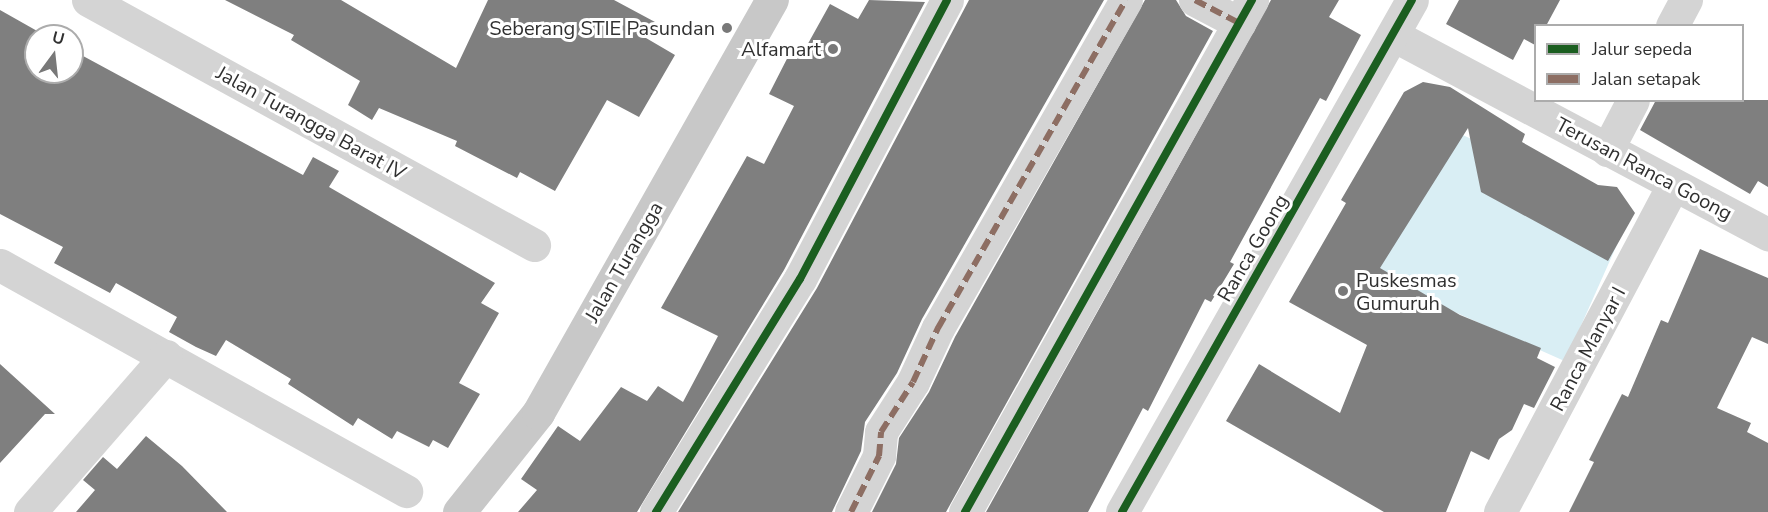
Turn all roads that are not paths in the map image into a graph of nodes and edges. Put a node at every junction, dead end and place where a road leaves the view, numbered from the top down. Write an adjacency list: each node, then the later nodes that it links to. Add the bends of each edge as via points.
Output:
1 (88, 0): 15 (street, Jalan Turangga Barat IV)
2 (772, 0): 20 (main road, Jalan Turangga, via 538,413)
3 (947, 0): 21 (street, via 800,279)
4 (1126, 0): 22 (street, via 938,328 913,382 881,432 879,456)
5 (1195, 0): 8 (street)
6 (1412, 0): 10 (street, Ranca Goong)
7 (1686, 0): 9 (street)
8 (1245, 12): 23 (street)
9 (1673, 24)
10 (1393, 34): 12 (street, Terusan Ranca Goong); 24 (street, Ranca Goong)
11 (1632, 102): 12 (street)
12 (1607, 150): 13 (street, Terusan Ranca Goong)
13 (1673, 185): 14 (street, Terusan Ranca Goong); 25 (street, Ranca Manyar I)
14 (1764, 223)
15 (534, 245)
16 (0, 265): 17 (street)
17 (166, 356): 18 (street); 19 (street)
18 (406, 490)
19 (30, 512)
20 (459, 512)
21 (656, 512)
22 (851, 512)
23 (965, 512)
24 (1122, 512)
25 (1500, 512)

